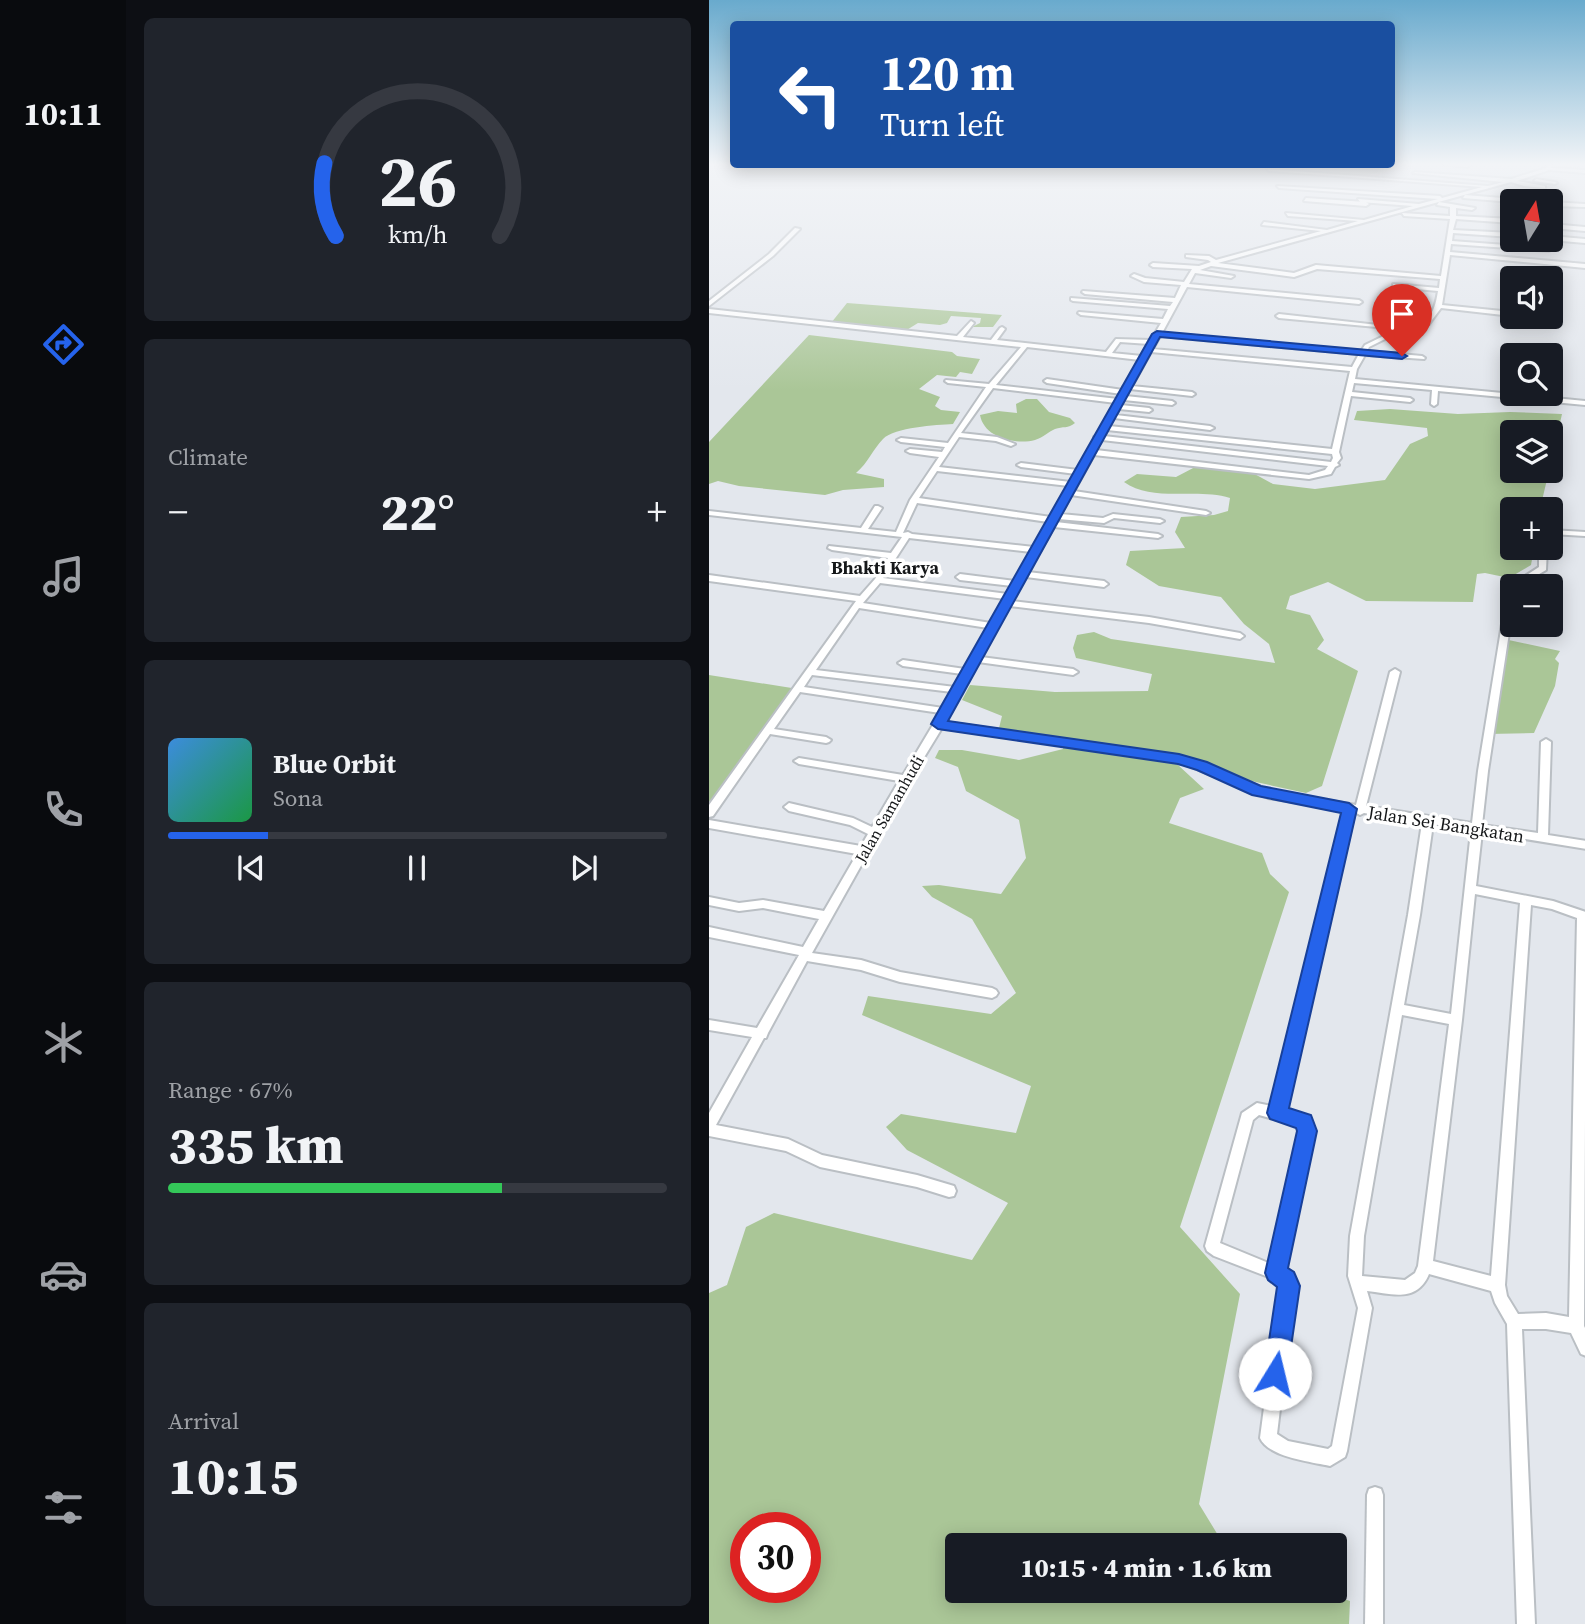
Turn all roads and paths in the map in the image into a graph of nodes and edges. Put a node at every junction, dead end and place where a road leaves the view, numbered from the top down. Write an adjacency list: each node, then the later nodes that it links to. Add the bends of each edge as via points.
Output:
1 (786, 240): 26 (street)
2 (1297, 240): 5 (street)
3 (1449, 242): 4 (street); 8 (street)
4 (1500, 246)
5 (1254, 251): 7 (street); 9 (street)
6 (1223, 252): 9 (street)
7 (1279, 253)
8 (1447, 253): 13 (street); 19 (street)
9 (1243, 254): 11 (street)
10 (1188, 256): 11 (street, via 1209,258)
11 (1212, 263): 14 (street); 15 (street)
12 (1153, 265): 14 (street)
13 (1585, 266)
14 (1196, 269): 17 (street); 20 (street, Jalan Samanhudi)
15 (1288, 275): 18 (street, via 1286,281); 19 (street, via 1316,267)
16 (1134, 276): 20 (street)
17 (1237, 276)
18 (1250, 278)
19 (1443, 278): 22 (street)
20 (1184, 284): 25 (street); 27 (street, Jalan Samanhudi)
21 (1395, 285): 22 (street)
22 (1442, 290): 28 (street)
23 (1085, 292): 27 (street)
24 (1073, 299): 27 (street)
25 (1359, 302)
26 (709, 304)
27 (1174, 304): 33 (street, Jalan Samanhudi)
28 (1439, 306): 31 (street); 35 (street, via 1427,323)
29 (709, 311): 37 (street)
30 (1081, 313): 33 (street)
31 (1500, 313)
32 (1279, 316): 35 (street)
33 (1164, 321): 40 (street, Jalan Samanhudi)
34 (971, 323): 37 (street)
35 (1410, 328): 41 (street, via 1378,340)
36 (1002, 329): 38 (street)
37 (959, 338): 38 (street)
38 (993, 341): 39 (street)
39 (1026, 345): 42 (street); 48 (street)
40 (1150, 346): 41 (street); 42 (street); 42 (street, via 1118,340); 44 (street); 52 (street, Jalan Samanhudi)
41 (1362, 353): 43 (street); 44 (street)
42 (1107, 355)
43 (1422, 358)
44 (1354, 369): 47 (street)
45 (948, 381): 48 (street)
46 (1047, 381): 52 (street)
47 (1352, 381): 49 (street); 51 (street)
48 (991, 386): 52 (street); 61 (street)
49 (1435, 389): 55 (street); 56 (street)
50 (1192, 394): 52 (street)
51 (1349, 394): 53 (street); 68 (street)
52 (1121, 397): 54 (street); 57 (street); 58 (street, Jalan Samanhudi)
53 (1410, 400)
54 (1172, 403)
55 (1585, 403)
56 (1434, 404)
57 (1149, 410)
58 (1111, 416): 59 (street, Jalan Samanhudi); 60 (street)
59 (1104, 428): 64 (street, Jalan Samanhudi); 68 (street)
60 (1211, 428)
61 (957, 435): 63 (street); 65 (street)
62 (901, 440): 65 (street)
63 (1011, 444)
64 (1095, 444): 67 (street); 71 (street); 71 (street, via 1309,477 1322,475); 73 (street, Jalan Samanhudi)
65 (951, 446): 69 (street)
66 (910, 451): 69 (street)
67 (1161, 451)
68 (1335, 452): 71 (street)
69 (945, 455): 72 (street)
70 (1021, 465): 73 (street)
71 (1335, 465)
72 (935, 469): 74 (street); 75 (street)
73 (1079, 472): 74 (street, Jalan Samanhudi)
74 (1071, 488): 78 (street); 79 (street, Jalan Samanhudi)
75 (914, 500): 79 (street); 82 (street)
76 (878, 508): 81 (street)
77 (709, 513): 81 (street)
78 (1206, 513)
79 (1053, 520): 80 (street, via 1104,521 1113,516); 85 (street); 87 (street, Jalan Samanhudi)
80 (1160, 522)
81 (863, 530): 82 (street)
82 (903, 533): 87 (street); 88 (street)
83 (1563, 533): 84 (street)
84 (1585, 534)
85 (1158, 536)
86 (832, 548): 88 (street)
87 (1035, 550): 90 (street, Jalan Samanhudi)
88 (893, 556): 94 (street)
89 (1543, 560): 91 (street, via 1543,568)
90 (1023, 574): 95 (street, Jalan Samanhudi); 96 (street)
91 (1534, 574)
92 (960, 576): 95 (street)
93 (709, 578): 98 (street)
94 (878, 580): 97 (street); 98 (street)
95 (1017, 584): 97 (street, Jalan Samanhudi)
96 (1104, 584)
97 (1008, 600): 99 (street, Jalan Samanhudi); 100 (street)
98 (860, 602): 99 (street); 104 (street)
99 (993, 625): 102 (street, Jalan Samanhudi)
100 (1240, 636)
101 (1504, 637): 122 (street)
102 (974, 659): 105 (street); 107 (street, Jalan Samanhudi)
103 (903, 663): 107 (street)
104 (811, 671): 108 (street); 109 (street)
105 (1074, 671)
106 (1395, 671): 118 (street)
107 (967, 673): 109 (street, Jalan Samanhudi)
108 (798, 689): 110 (street); 112 (street)
109 (957, 690): 110 (street, Jalan Samanhudi)
110 (946, 711): 111 (street, Jalan Samanhudi)
111 (938, 724): 116 (street, Jalan Samanhudi); 118 (street, Jalan Sei Bangkatan, via 1179,759 1257,791)
112 (769, 731): 113 (street); 119 (street)
113 (826, 740)
114 (1545, 742): 124 (street)
115 (799, 761): 116 (street)
116 (906, 779): 123 (street, Jalan Samanhudi)
117 (789, 807): 123 (street, via 835,816)
118 (1355, 810): 120 (street, Jalan Sei Bangkatan); 139 (street)
119 (709, 813)
120 (1428, 820): 122 (street, Jalan Sei Bangkatan); 135 (street)
121 (709, 824): 126 (street)
122 (1476, 828): 124 (street, Jalan Sei Bangkatan); 127 (street)
123 (875, 834): 126 (street, Jalan Samanhudi)
124 (1543, 838): 125 (street, Jalan Sei Bangkatan)
125 (1585, 845)
126 (864, 851): 130 (street, Jalan Samanhudi)
127 (1470, 889): 128 (street); 136 (street)
128 (1526, 900): 131 (street); 146 (street)
129 (709, 901): 130 (street, via 739,907 763,904)
130 (828, 916): 133 (street, Jalan Samanhudi)
131 (1584, 916): 148 (street)
132 (709, 932): 133 (street)
133 (805, 954): 134 (street); 138 (street, Jalan Samanhudi)
134 (992, 993)
135 (1396, 1009): 136 (street); 145 (street, via 1357,1236)
136 (1456, 1020): 143 (street)
137 (709, 1025): 138 (street)
138 (762, 1034): 140 (street, Jalan Samanhudi)
139 (1277, 1113): 144 (street, via 1304,1122 1307,1131); 144 (street, via 1257,1109 1247,1117 1212,1246)
140 (709, 1125)
141 (709, 1130): 142 (street, via 788,1145 820,1161)
142 (949, 1191)
143 (1425, 1266): 145 (street, via 1420,1278 1407,1288); 146 (street)
144 (1276, 1273): 145 (street, via 1286,1280 1289,1291 1268,1438 1285,1448 1330,1458 1339,1451 1365,1308)
145 (1356, 1283)
146 (1498, 1284): 147 (street, via 1500,1298)
147 (1514, 1322): 148 (street); 152 (street)
148 (1576, 1326): 149 (street)
149 (1585, 1349)
150 (1375, 1495): 151 (street)
151 (1374, 1624)
152 (1526, 1624)

